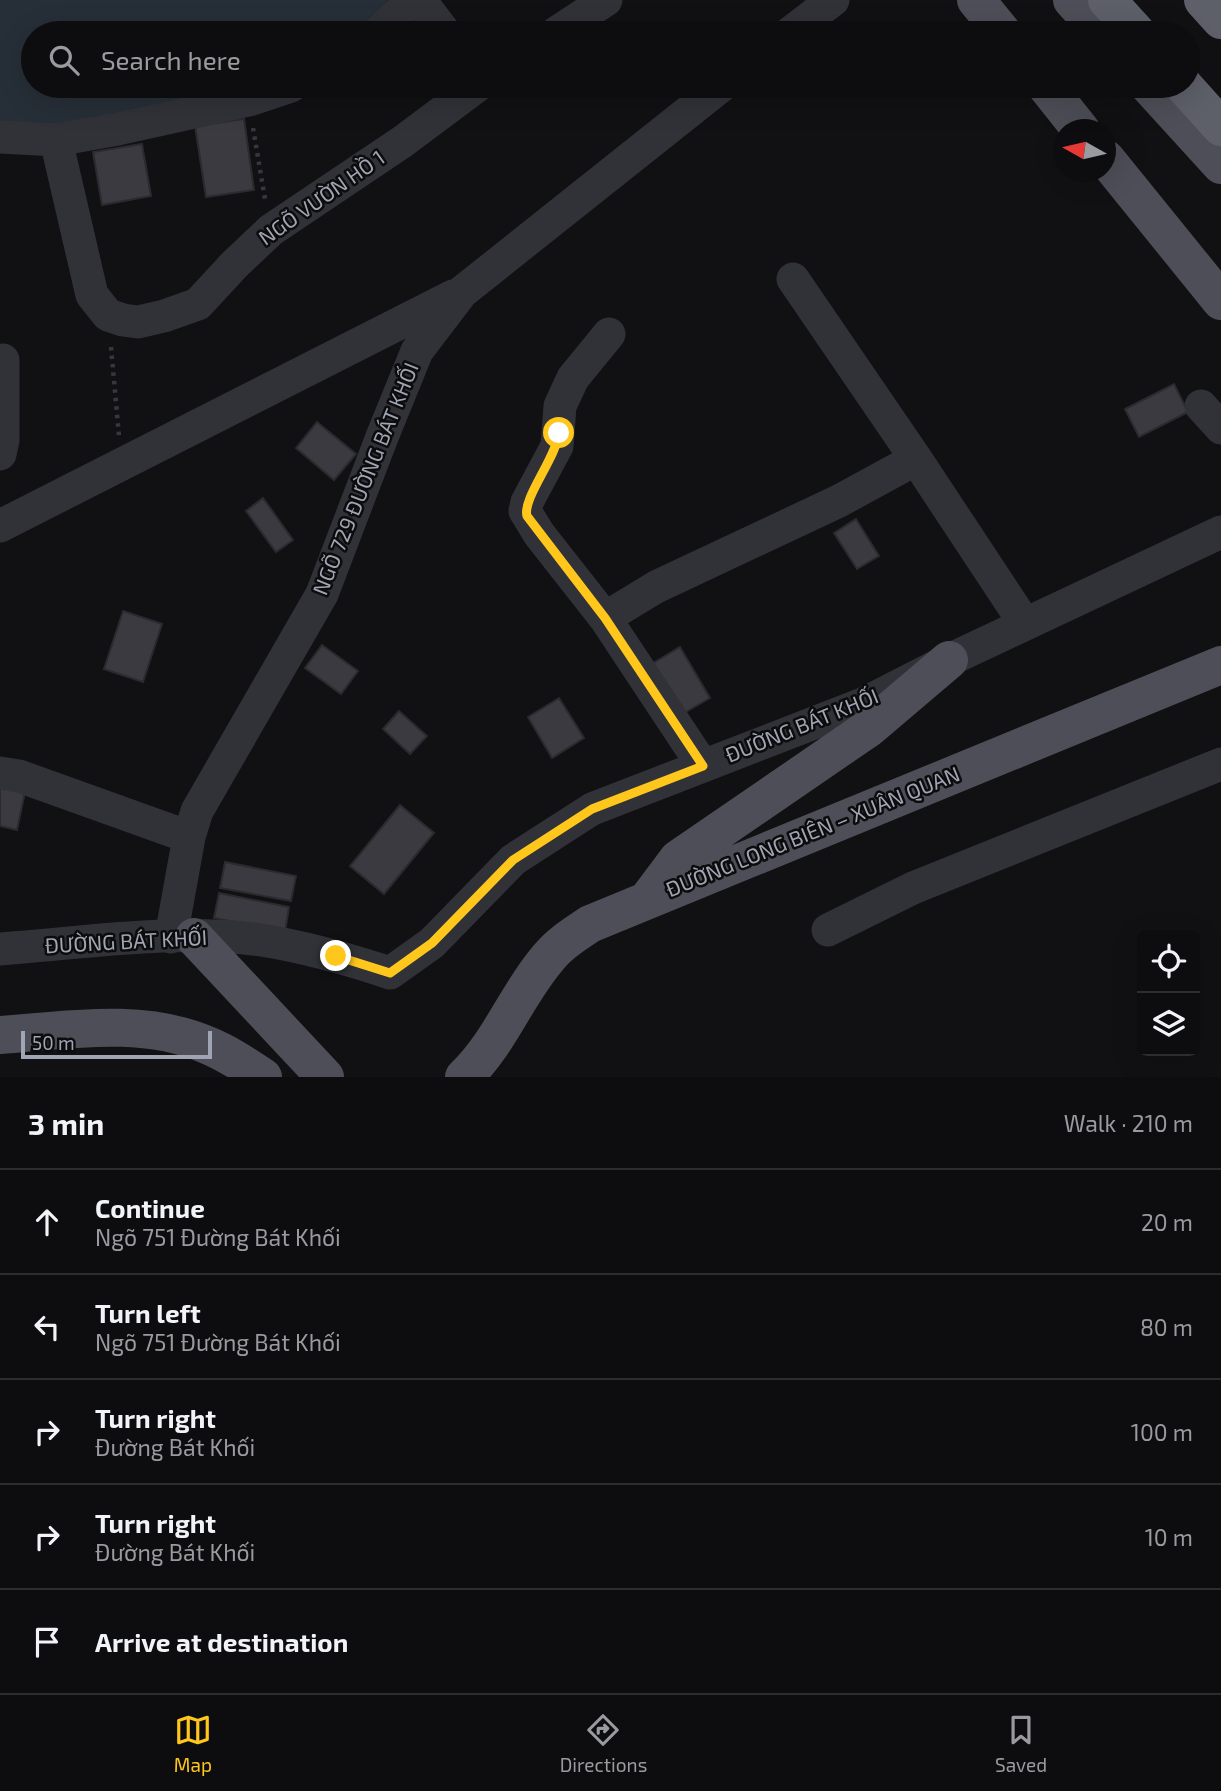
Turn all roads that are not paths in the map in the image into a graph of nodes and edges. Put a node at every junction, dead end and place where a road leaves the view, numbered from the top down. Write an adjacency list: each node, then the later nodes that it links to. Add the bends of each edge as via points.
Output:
1 (412, 0): 10 (street)
2 (421, 0): 11 (street)
3 (606, 0): 12 (street)
4 (833, 0): 13 (street)
5 (976, 0): 14 (main road)
6 (1072, 0): 15 (main road)
7 (1107, 0): 16 (highway)
8 (1203, 0): 9 (highway)
9 (1221, 20)
10 (390, 21)
11 (436, 21)
12 (574, 21)
13 (806, 21)
14 (993, 21)
15 (1091, 21)
16 (1126, 21)
17 (255, 98): 26 (street)
18 (461, 98): 26 (street, NGÕ VƯỜN HỒ 1, via 271,230 198,304 138,321 108,315 92,295)
19 (707, 98): 30 (street, NGÕ 729 ĐƯỜNG BÁT KHỐI)
20 (1056, 98): 23 (main road)
21 (1160, 98): 27 (main road)
22 (1195, 98): 24 (highway)
23 (1072, 119)
24 (1221, 127)
25 (0, 137): 26 (street)
26 (57, 140)
27 (1221, 165)
28 (1116, 172): 31 (main road)
29 (793, 279): 35 (street)
30 (462, 292): 36 (street); 45 (street, NGÕ 729 ĐƯỜNG BÁT KHỐI, via 417,351 322,594 197,811)
31 (1221, 301)
32 (609, 334): 38 (street, via 573,377 564,396 557,446 525,512)
33 (0, 361): 34 (street)
34 (0, 453)
35 (916, 459): 38 (street, via 839,501 656,587); 39 (street)
36 (0, 526)
37 (1221, 532): 39 (street, ĐƯỜNG BÁT KHỐI)
38 (605, 618): 43 (street)
39 (1025, 624): 40 (street, ĐƯỜNG BÁT KHỐI)
40 (949, 660): 43 (street, ĐƯỜNG BÁT KHỐI, via 863,704); 46 (main road, via 869,728 678,859)
41 (1221, 665): 46 (main road, ĐƯỜNG LONG BIÊN – XUÂN QUAN)
42 (1221, 764): 47 (street, via 913,888)
43 (703, 766): 48 (street, ĐƯỜNG BÁT KHỐI, via 592,809 513,860 432,943 390,973 260,940)
44 (0, 773): 45 (street)
45 (189, 836): 48 (street, NGÕ 729 ĐƯỜNG BÁT KHỐI)
46 (647, 900): 53 (main road, ĐƯỜNG LONG BIÊN – XUÂN QUAN, via 590,924 556,950 487,1052)
47 (828, 930)
48 (183, 937): 49 (street, ĐƯỜNG BÁT KHỐI); 52 (main road)
49 (0, 949)
50 (0, 1035): 51 (main road, via 136,1029 205,1044)
51 (263, 1077)
52 (324, 1077)
53 (464, 1077)

